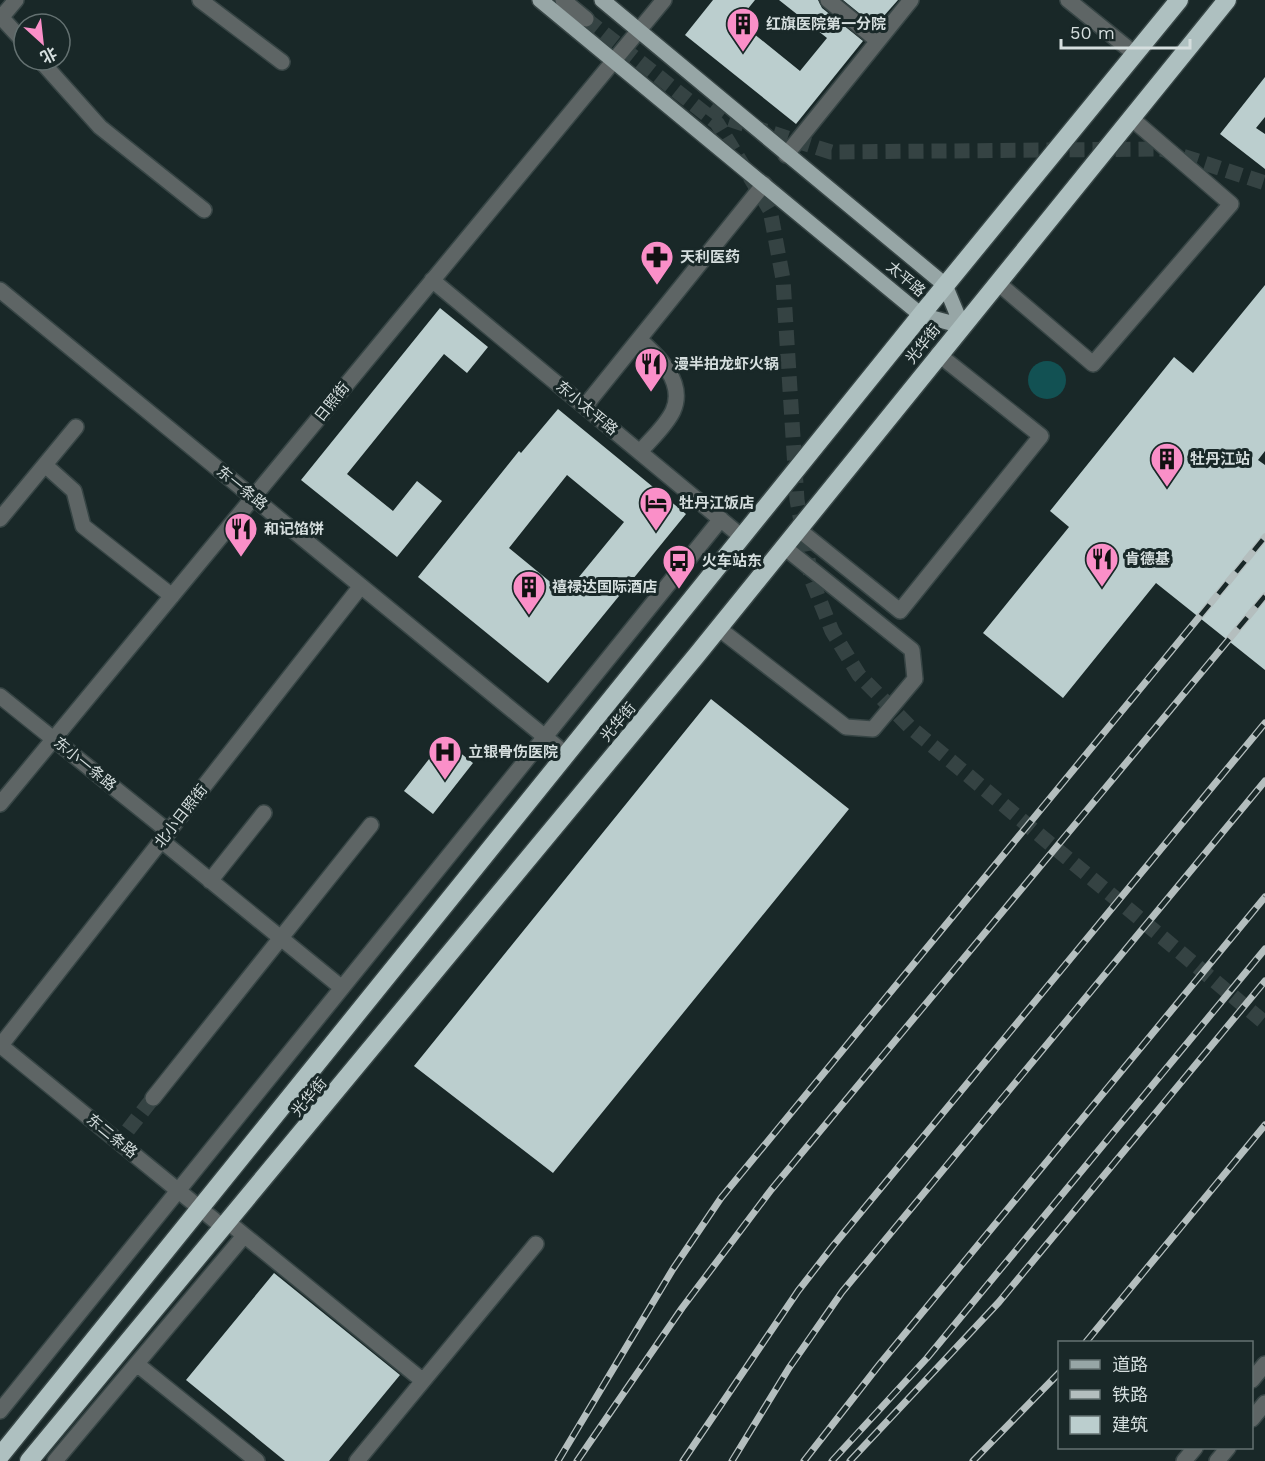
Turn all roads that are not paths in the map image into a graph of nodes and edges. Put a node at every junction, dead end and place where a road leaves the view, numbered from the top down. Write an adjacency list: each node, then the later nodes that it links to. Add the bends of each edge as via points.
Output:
1 (16, 0): 13 (street)
2 (200, 0): 18 (street)
3 (540, 0): 19 (main road, 太平路)
4 (563, 0): 5 (street, via 589,17)
5 (575, 0)
6 (602, 0): 15 (main road, 太平路)
7 (664, 0): 15 (street, 日照街)
8 (828, 0): 16 (street)
9 (911, 0): 16 (street)
10 (1068, 0): 17 (street)
11 (1179, 0): 17 (highway, 光华街)
12 (1227, 0): 21 (highway, 光华街)
13 (1, 18): 14 (street)
14 (12, 29)
15 (639, 30): 19 (street, 日照街); 22 (main road, 太平路)
16 (878, 41): 22 (street)
17 (1135, 54): 27 (highway, 光华街)
18 (282, 62)
19 (614, 62): 23 (main road, 太平路); 25 (street, 日照街)
20 (51, 72): 24 (street, via 100,127)
21 (1131, 118): 26 (highway, 光华街); 26 (street, via 1231,204 1093,364)
22 (786, 154): 27 (main road, 太平路)
23 (764, 184): 29 (main road, 太平路); 31 (street)
24 (204, 210)
25 (432, 280): 33 (street, 东小太平路); 37 (street, 日照街)
26 (998, 283): 30 (highway, 光华街)
27 (945, 285): 29 (highway, 光华街); 30 (main road, 太平路)
28 (0, 290): 37 (street, 东一条路)
29 (921, 315): 30 (main road, 太平路); 41 (highway, 光华街)
30 (962, 326): 32 (highway, 光华街)
31 (639, 339): 33 (street); 35 (street, via 671,372 675,395 673,411)
32 (938, 354): 40 (highway, 光华街); 40 (street, via 1041,436 900,612)
33 (585, 406): 35 (street, 东小太平路)
34 (76, 427): 36 (street)
35 (640, 452): 39 (street, 东小太平路)
36 (45, 465): 38 (street); 44 (street, via 74,491 83,525)
37 (254, 498): 43 (street, 东一条路); 44 (street, 日照街)
38 (0, 519)
39 (721, 519): 41 (street, 东小太平路); 47 (street)
40 (798, 530): 42 (highway, 光华街)
41 (742, 537): 49 (highway, 光华街)
42 (783, 547): 45 (highway, 光华街); 45 (street, via 912,650 915,679 873,729 846,727)
43 (360, 586): 47 (street, 东一条路); 53 (street, 北小日照街)
44 (172, 596): 48 (street, 日照街)
45 (718, 628): 61 (highway, 光华街)
46 (0, 696): 48 (street, 东小一条路)
47 (545, 737): 49 (street, 东一条路); 56 (street)
48 (54, 739): 50 (street, 日照街); 53 (street, 东小一条路)
49 (567, 755): 60 (highway, 光华街)
50 (0, 804)
51 (264, 813): 54 (street)
52 (371, 825): 55 (street)
53 (165, 837): 54 (street, 东小一条路); 57 (street, 北小日照街)
54 (210, 881): 55 (street, 东小一条路)
55 (281, 939): 56 (street, 东小一条路); 58 (street)
56 (342, 988): 59 (street)
57 (0, 1045): 59 (street, 东二条路)
58 (153, 1098)
59 (178, 1191): 60 (street, 东二条路); 69 (street)
60 (199, 1208): 61 (street, 东二条路); 73 (highway, 光华街)
61 (226, 1225): 62 (street, 东二条路); 74 (highway, 光华街)
62 (243, 1237): 65 (street); 67 (street, 东二条路)
63 (536, 1244): 67 (street)
64 (1265, 1364): 66 (street)
65 (138, 1365): 75 (street); 76 (street)
66 (1253, 1378)
67 (423, 1380): 77 (street)
68 (1265, 1403): 70 (street)
69 (0, 1411)
70 (1253, 1417)
71 (1194, 1449): 78 (street)
72 (1227, 1449): 79 (street)
73 (0, 1456)
74 (29, 1461)
75 (55, 1461)
76 (257, 1461)
77 (357, 1461)
78 (1184, 1461)
79 (1217, 1461)

